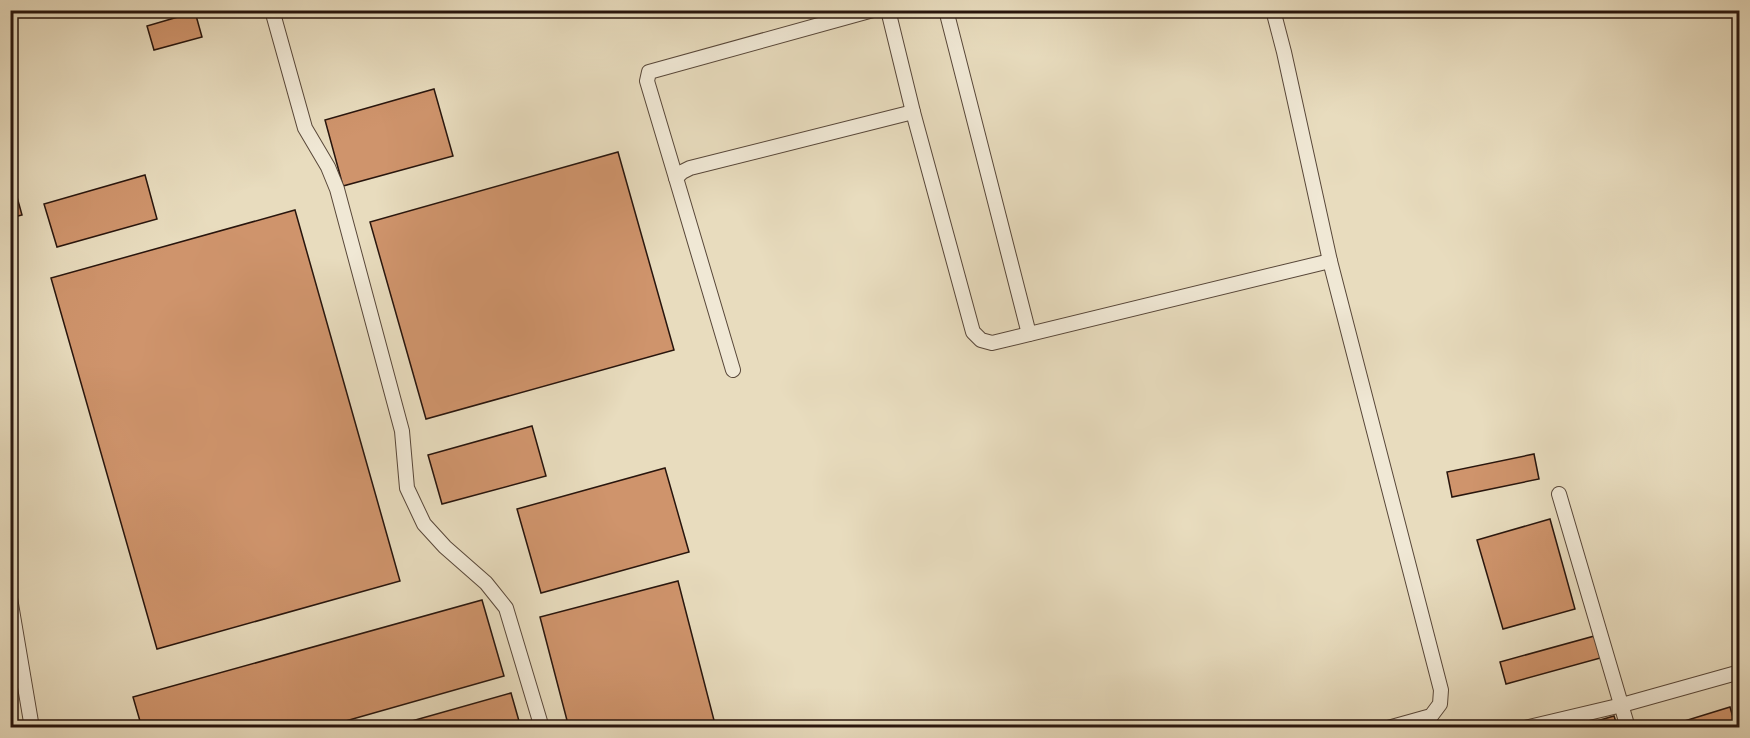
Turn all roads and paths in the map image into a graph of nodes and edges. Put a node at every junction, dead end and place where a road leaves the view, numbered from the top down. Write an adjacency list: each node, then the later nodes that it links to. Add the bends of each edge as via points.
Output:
1 (272, 10): 16 (lane, via 305,128 337,189 402,431 407,488 424,524 486,583 506,608)
2 (873, 10): 7 (lane, via 648,72 647,81)
3 (888, 10): 6 (lane)
4 (946, 10): 9 (lane)
5 (1273, 10): 8 (lane)
6 (913, 112): 7 (lane, via 690,168); 9 (lane, via 973,332 992,343)
7 (676, 178): 10 (lane)
8 (1330, 261): 9 (lane); 17 (lane, via 1441,690 1440,704 1431,716)
9 (1029, 334)
10 (734, 370)
11 (1559, 494): 14 (lane)
12 (10, 598): 15 (lane)
13 (1740, 672): 14 (lane)
14 (1622, 705): 18 (lane); 19 (lane)
15 (32, 728)
16 (542, 728)
17 (1388, 728)
18 (1525, 728)
19 (1628, 728)

